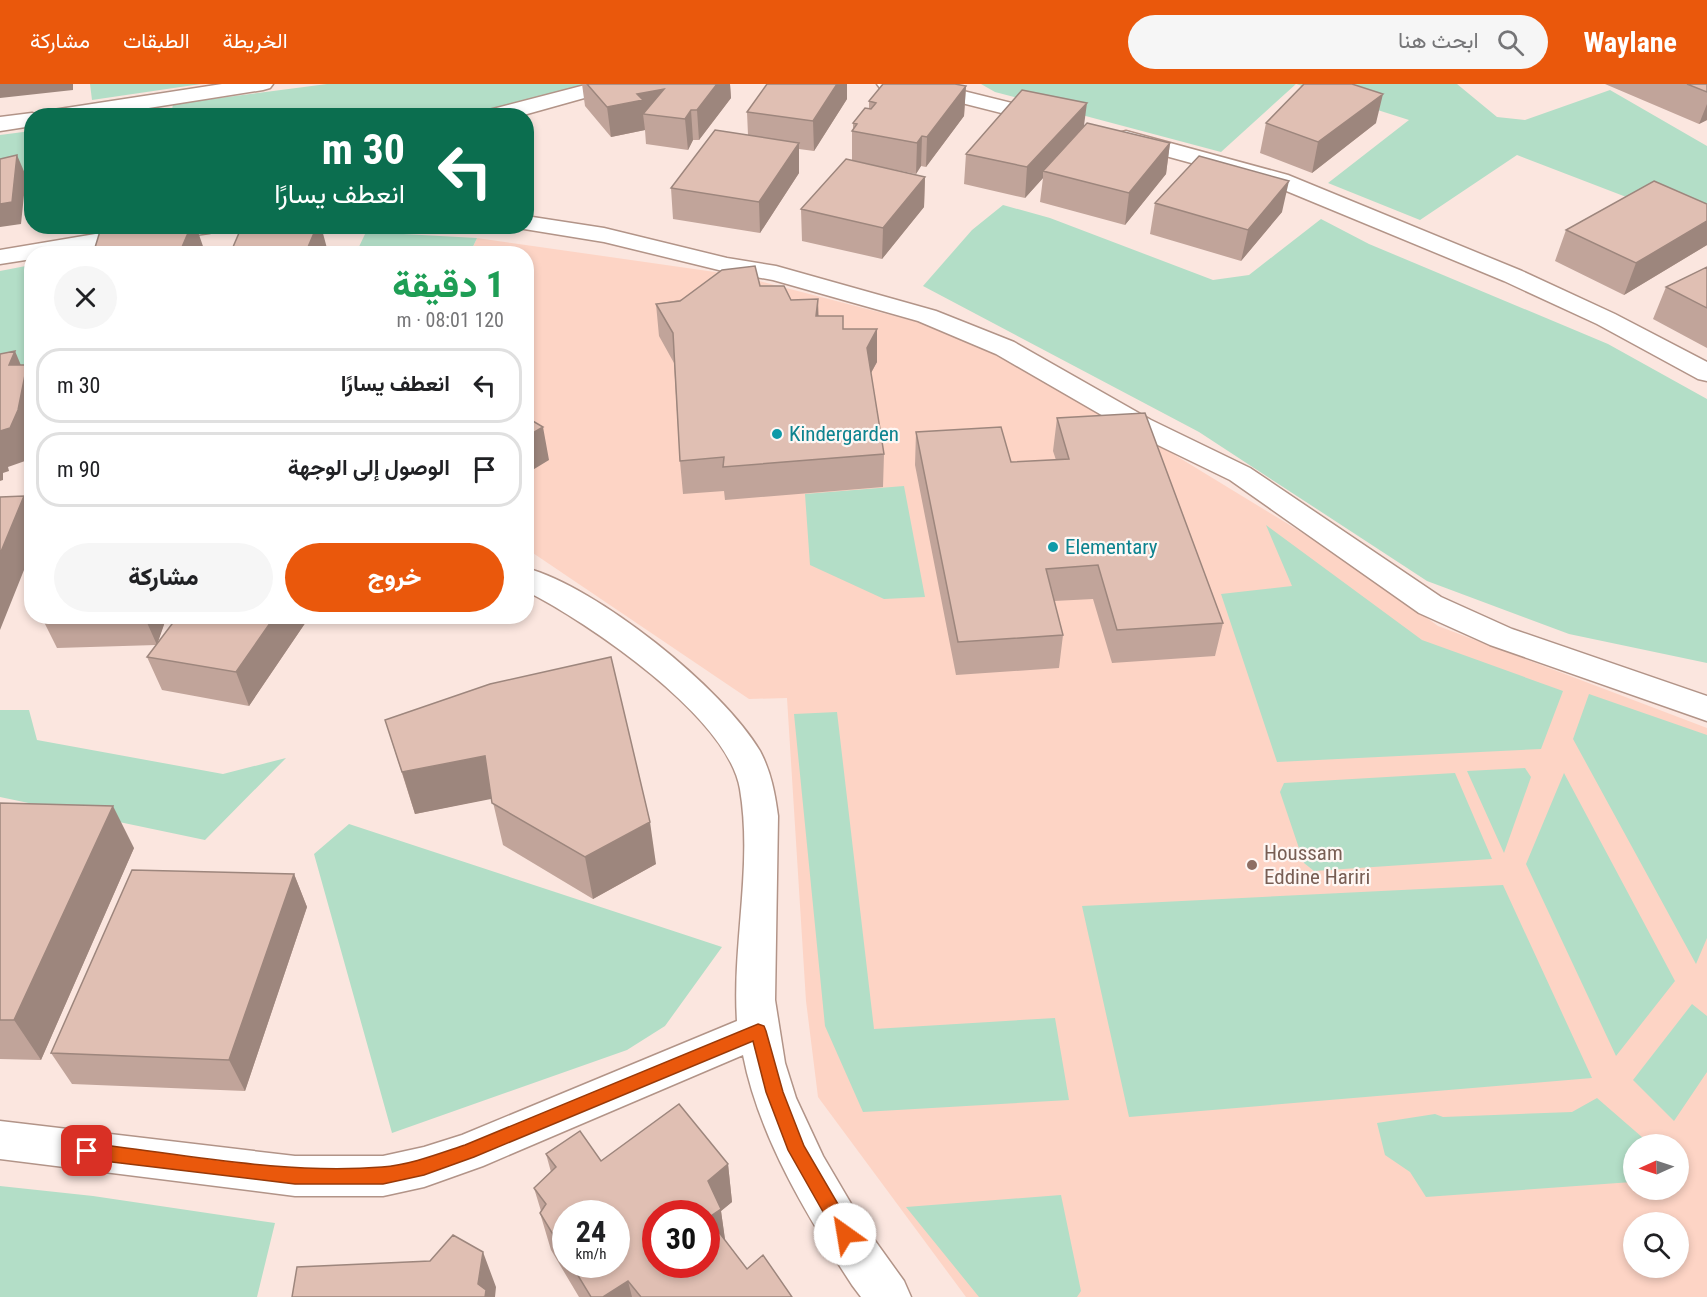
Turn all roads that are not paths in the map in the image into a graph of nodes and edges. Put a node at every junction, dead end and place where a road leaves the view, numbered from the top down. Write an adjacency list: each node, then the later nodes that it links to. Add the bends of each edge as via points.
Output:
1 (263, 84): 4 (street)
2 (613, 84): 5 (street)
3 (887, 84): 8 (street, via 943,92)
4 (106, 108)
5 (523, 108)
6 (24, 120): 7 (street)
7 (0, 124)
8 (1073, 124)
9 (1106, 133): 15 (street, via 1280,180 1513,276 1606,319)
10 (534, 224): 17 (street, via 604,235 776,273 927,316 986,340 1141,426 1239,474 1430,604 1501,637)
11 (141, 234): 12 (street)
12 (66, 246)
13 (24, 253): 14 (street)
14 (0, 257)
15 (1707, 373)
16 (534, 583): 18 (street, via 596,618 658,663 721,722 751,764 757,786 760,832 755,968)
17 (1707, 709)
18 (758, 1031): 19 (street, via 468,1152 383,1176 295,1176); 20 (street, via 797,1150 834,1217)
19 (0, 1140)
20 (888, 1297)

